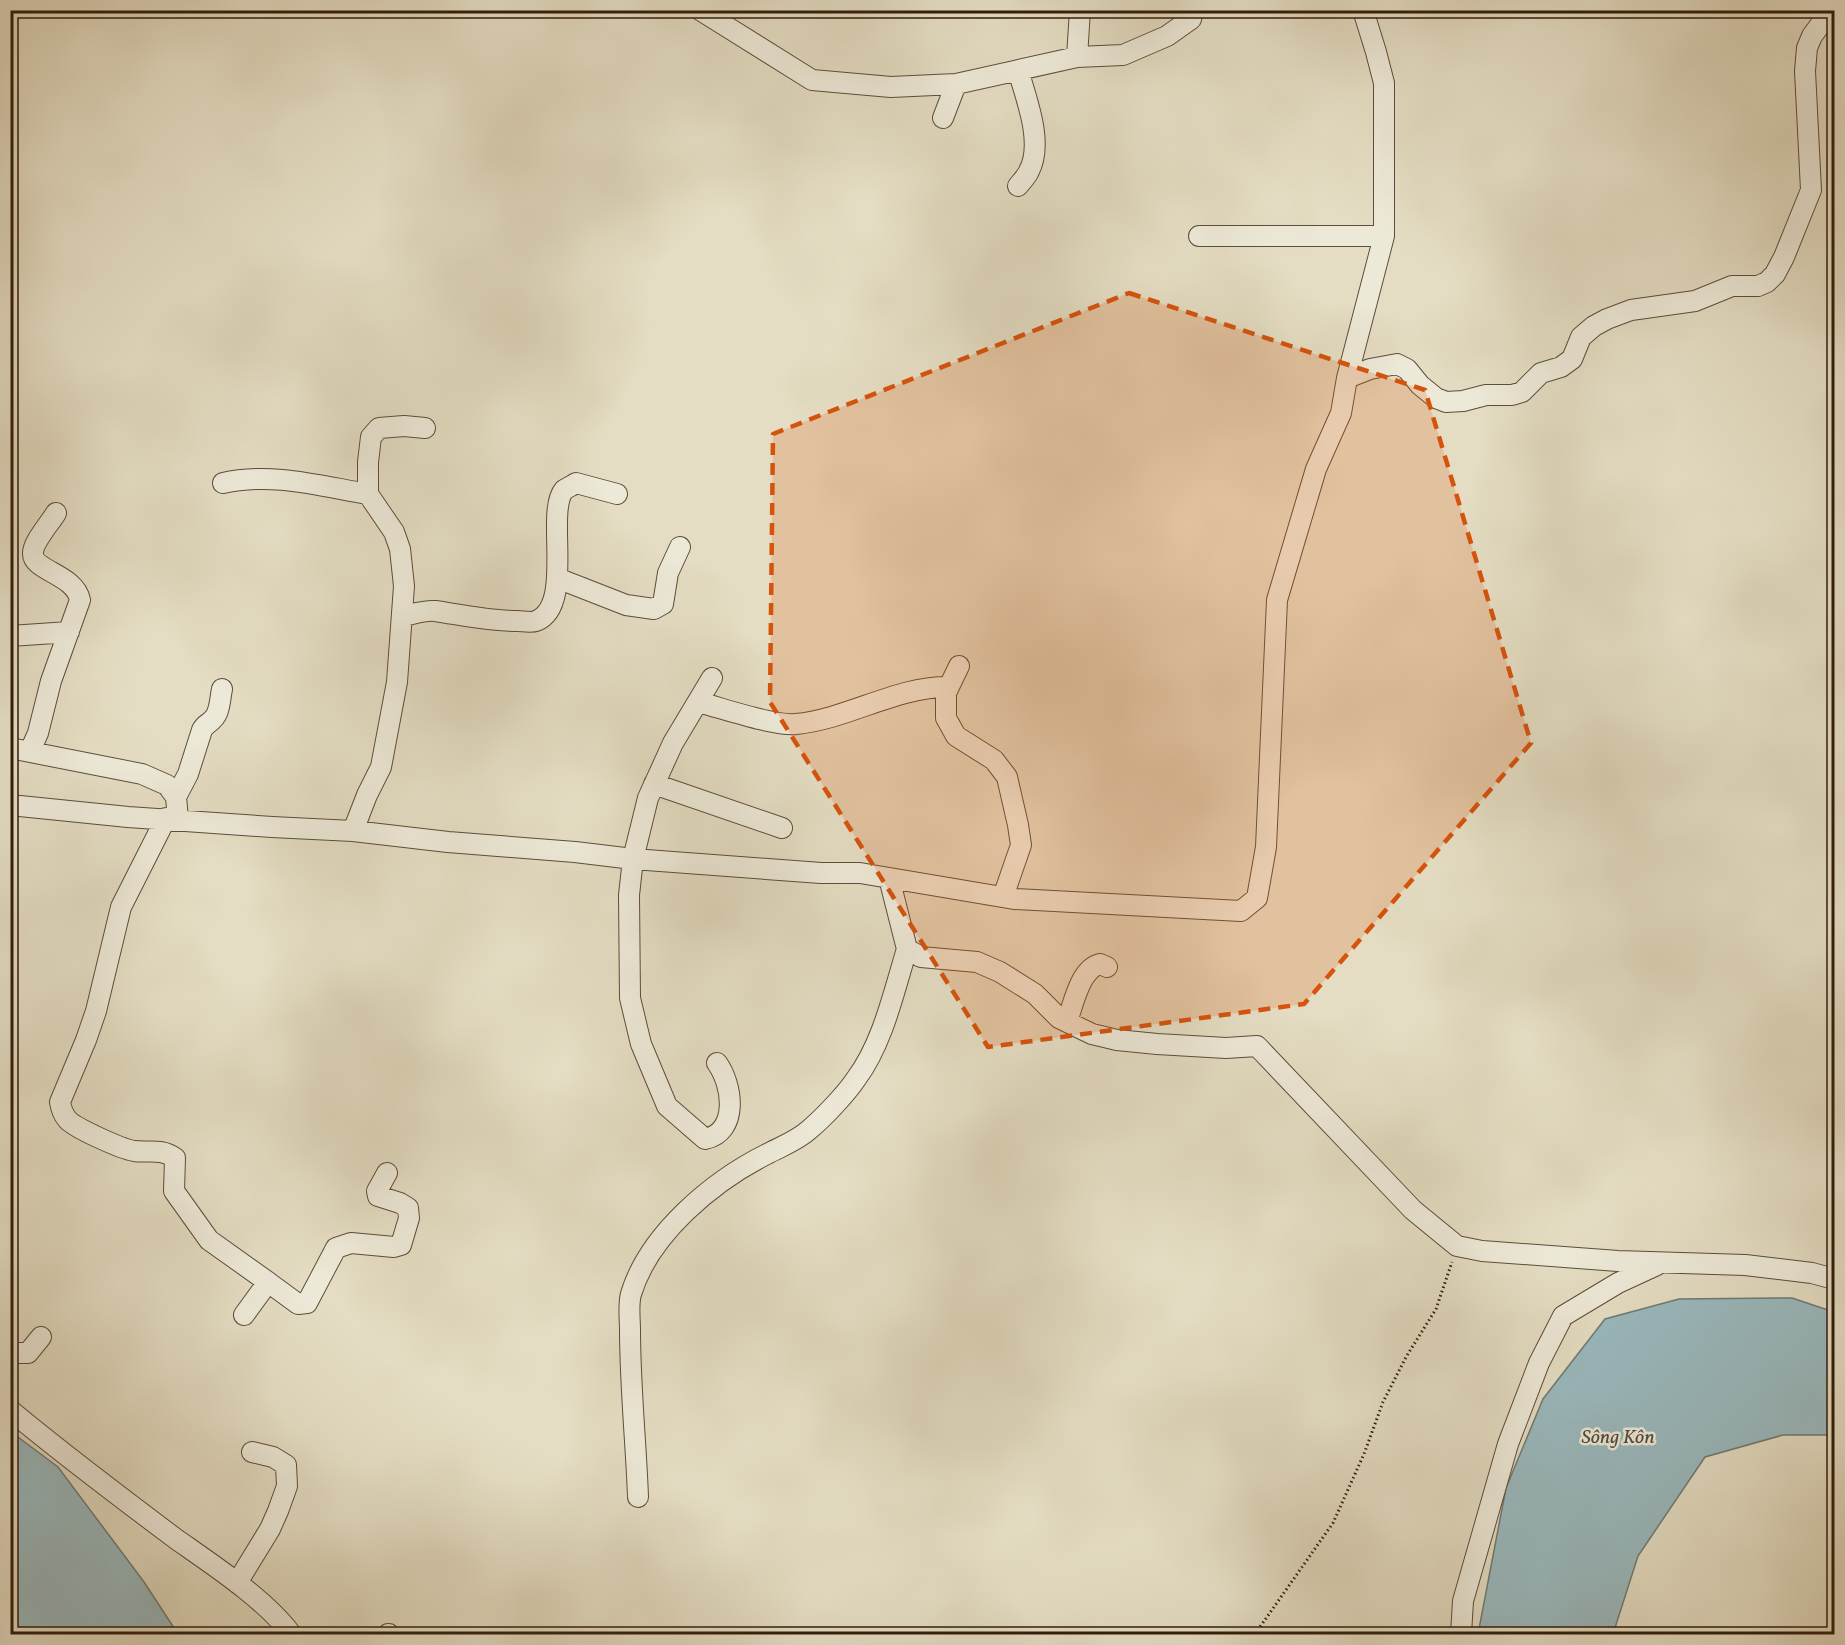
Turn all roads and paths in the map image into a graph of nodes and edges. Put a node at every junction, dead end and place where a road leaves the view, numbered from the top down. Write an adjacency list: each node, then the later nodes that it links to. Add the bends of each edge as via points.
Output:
1 (700, 10): 8 (street, via 812,80 891,87)
2 (1080, 10): 6 (street)
3 (1193, 10): 6 (street, via 1191,19 1147,46 1122,55)
4 (1363, 10): 12 (street, via 1384,83)
5 (1831, 10): 13 (street, via 1807,48 1811,190 1784,257 1767,282 1732,286 1695,301 1630,310 1607,320 1581,337 1572,359 1541,373 1522,392 1512,395 1446,402 1396,364)
6 (1077, 57): 7 (street)
7 (1018, 70): 8 (street); 10 (street, via 1035,142 1030,170)
8 (956, 84): 9 (street)
9 (942, 118)
10 (1018, 186)
11 (1199, 236): 12 (street)
12 (1384, 236): 13 (street)
13 (1347, 378): 39 (street, via 1341,413 1316,469 1276,600 1266,847 1257,898 1240,911)
14 (425, 428): 16 (street, via 379,428 371,437)
15 (223, 483): 16 (street, via 259,478)
16 (369, 494): 21 (street, via 394,532 400,549)
17 (617, 494): 20 (street, via 576,483 564,490 558,519)
18 (56, 513): 22 (street, via 32,555 41,566 68,580 79,594)
19 (680, 548): 20 (street, via 668,573 663,604 654,609 626,605)
20 (557, 578): 21 (street, via 548,612 535,621 497,621 432,611)
21 (403, 616): 36 (street, via 397,682 381,768)
22 (69, 632): 23 (street); 30 (street)
23 (10, 636)
24 (959, 666): 26 (street)
25 (712, 678): 28 (street)
26 (949, 687): 28 (street, via 918,689 795,724); 39 (street, via 946,718 956,736 994,760 1007,777 1021,845)
27 (222, 689): 32 (street, via 217,714 204,725)
28 (698, 702): 31 (street)
29 (10, 748): 30 (street)
30 (30, 751): 32 (street, via 142,774 167,785)
31 (654, 784): 35 (street); 37 (street)
32 (176, 797): 34 (street)
33 (10, 805): 34 (street)
34 (172, 819): 36 (street); 48 (street, via 121,907 96,1011 60,1102 61,1110 68,1121 92,1135 134,1151 168,1152 175,1158 174,1191 209,1240)
35 (782, 828)
36 (354, 831): 37 (street)
37 (633, 859): 38 (street); 43 (street, via 630,998 640,1044 667,1106 705,1139 721,1131 730,1114 724,1073)
38 (889, 878): 39 (street); 40 (street)
39 (1003, 897)
40 (907, 949): 42 (street, via 921,957 985,965 1035,994); 54 (street, via 886,1019 856,1079 810,1129 789,1145 711,1189 670,1226 642,1268 630,1295)
41 (1107, 967): 42 (street, via 1092,966)
42 (1067, 1021): 45 (street, via 1092,1034 1117,1040 1226,1048 1257,1046 1413,1210)
43 (717, 1063)
44 (387, 1173): 48 (street, via 378,1196 408,1208 401,1245 351,1243 336,1248 307,1303 297,1304)
45 (1457, 1246): 46 (street); 57 (path, via 1436,1309 1383,1402 1334,1523)
46 (1661, 1263): 47 (street, via 1745,1265); 58 (street, via 1563,1316 1539,1363 1508,1444 1463,1601)
47 (1834, 1279)
48 (268, 1282): 49 (street)
49 (244, 1315)
50 (41, 1337): 51 (street, via 28,1353)
51 (10, 1353)
52 (10, 1410): 55 (street, via 74,1464)
53 (252, 1452): 55 (street, via 286,1465 287,1486 270,1529)
54 (638, 1497)
55 (237, 1583): 56 (street, via 284,1624)
56 (291, 1635)
57 (1255, 1635)
58 (1461, 1635)

